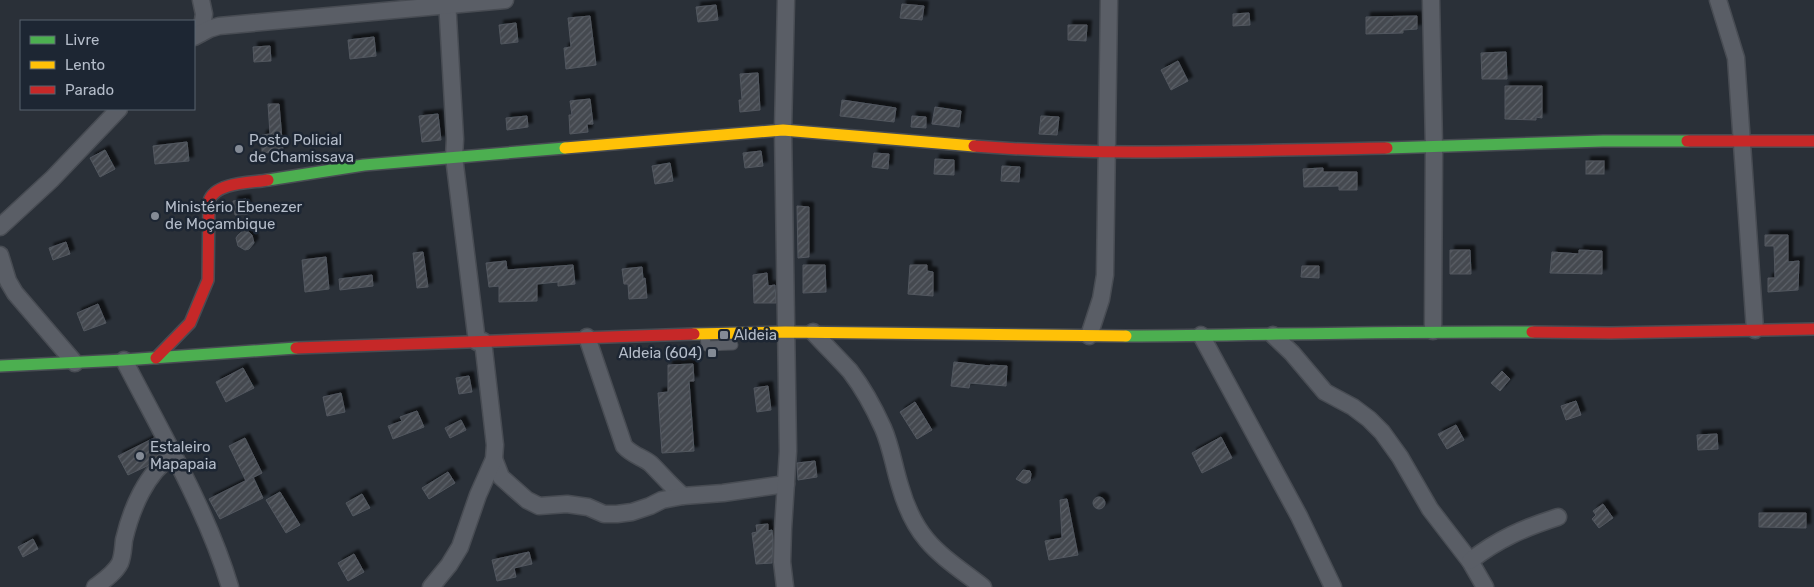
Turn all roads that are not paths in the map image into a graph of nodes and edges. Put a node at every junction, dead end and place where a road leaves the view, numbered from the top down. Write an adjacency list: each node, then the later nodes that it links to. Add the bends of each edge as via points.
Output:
1 (202, 0): 8 (street, via 204,14)
2 (505, 0): 7 (street)
3 (786, 0): 10 (street)
4 (1109, 0): 14 (street)
5 (1431, 0): 13 (street)
6 (1718, 0): 11 (street, via 1736,58)
7 (447, 2): 8 (street, via 220,26); 15 (street)
8 (197, 35)
9 (118, 110): 16 (street, via 52,179)
10 (783, 130): 14 (street, via 1029,150); 15 (street); 20 (street)
11 (1741, 141): 12 (street); 13 (street, via 1603,141); 19 (street)
12 (1814, 142)
13 (1434, 147): 14 (street); 22 (street)
14 (1106, 152): 25 (street, via 1105,275)
15 (454, 158): 27 (street); 28 (street, via 364,165 217,190 209,201 208,280 204,293 190,323)
16 (0, 227)
17 (0, 255): 30 (street, via 15,293)
18 (1814, 329): 19 (street)
19 (1755, 330): 22 (street)
20 (785, 332): 21 (street); 26 (street); 34 (street)
21 (813, 332): 25 (street); 42 (street, via 850,371 863,390 883,428 908,512 924,538)
22 (1434, 332): 24 (street)
23 (1201, 335): 24 (street); 25 (street); 43 (street, via 1299,516)
24 (1273, 335): 37 (street, via 1324,392 1353,407 1382,432 1430,509)
25 (1090, 336)
26 (587, 337): 27 (street); 35 (street, via 624,446 631,454 650,463)
27 (480, 342): 28 (street, via 299,348); 33 (street, via 495,444)
28 (156, 358): 29 (street)
29 (124, 360): 30 (street); 32 (street)
30 (75, 362): 31 (street)
31 (0, 366)
32 (174, 455): 38 (street, via 165,461 141,493 124,540 120,563); 39 (street, via 220,557)
33 (494, 459): 35 (street, via 501,477 527,500 540,506 567,504 588,507 604,514 617,514); 40 (street, via 460,547)
34 (786, 484): 35 (street); 41 (street, via 782,562)
35 (683, 496)
36 (1558, 518): 37 (street, via 1505,537)
37 (1470, 561): 44 (street)
38 (95, 587)
39 (230, 587)
40 (431, 587)
41 (785, 587)
42 (983, 587)
43 (1333, 587)
44 (1485, 587)

